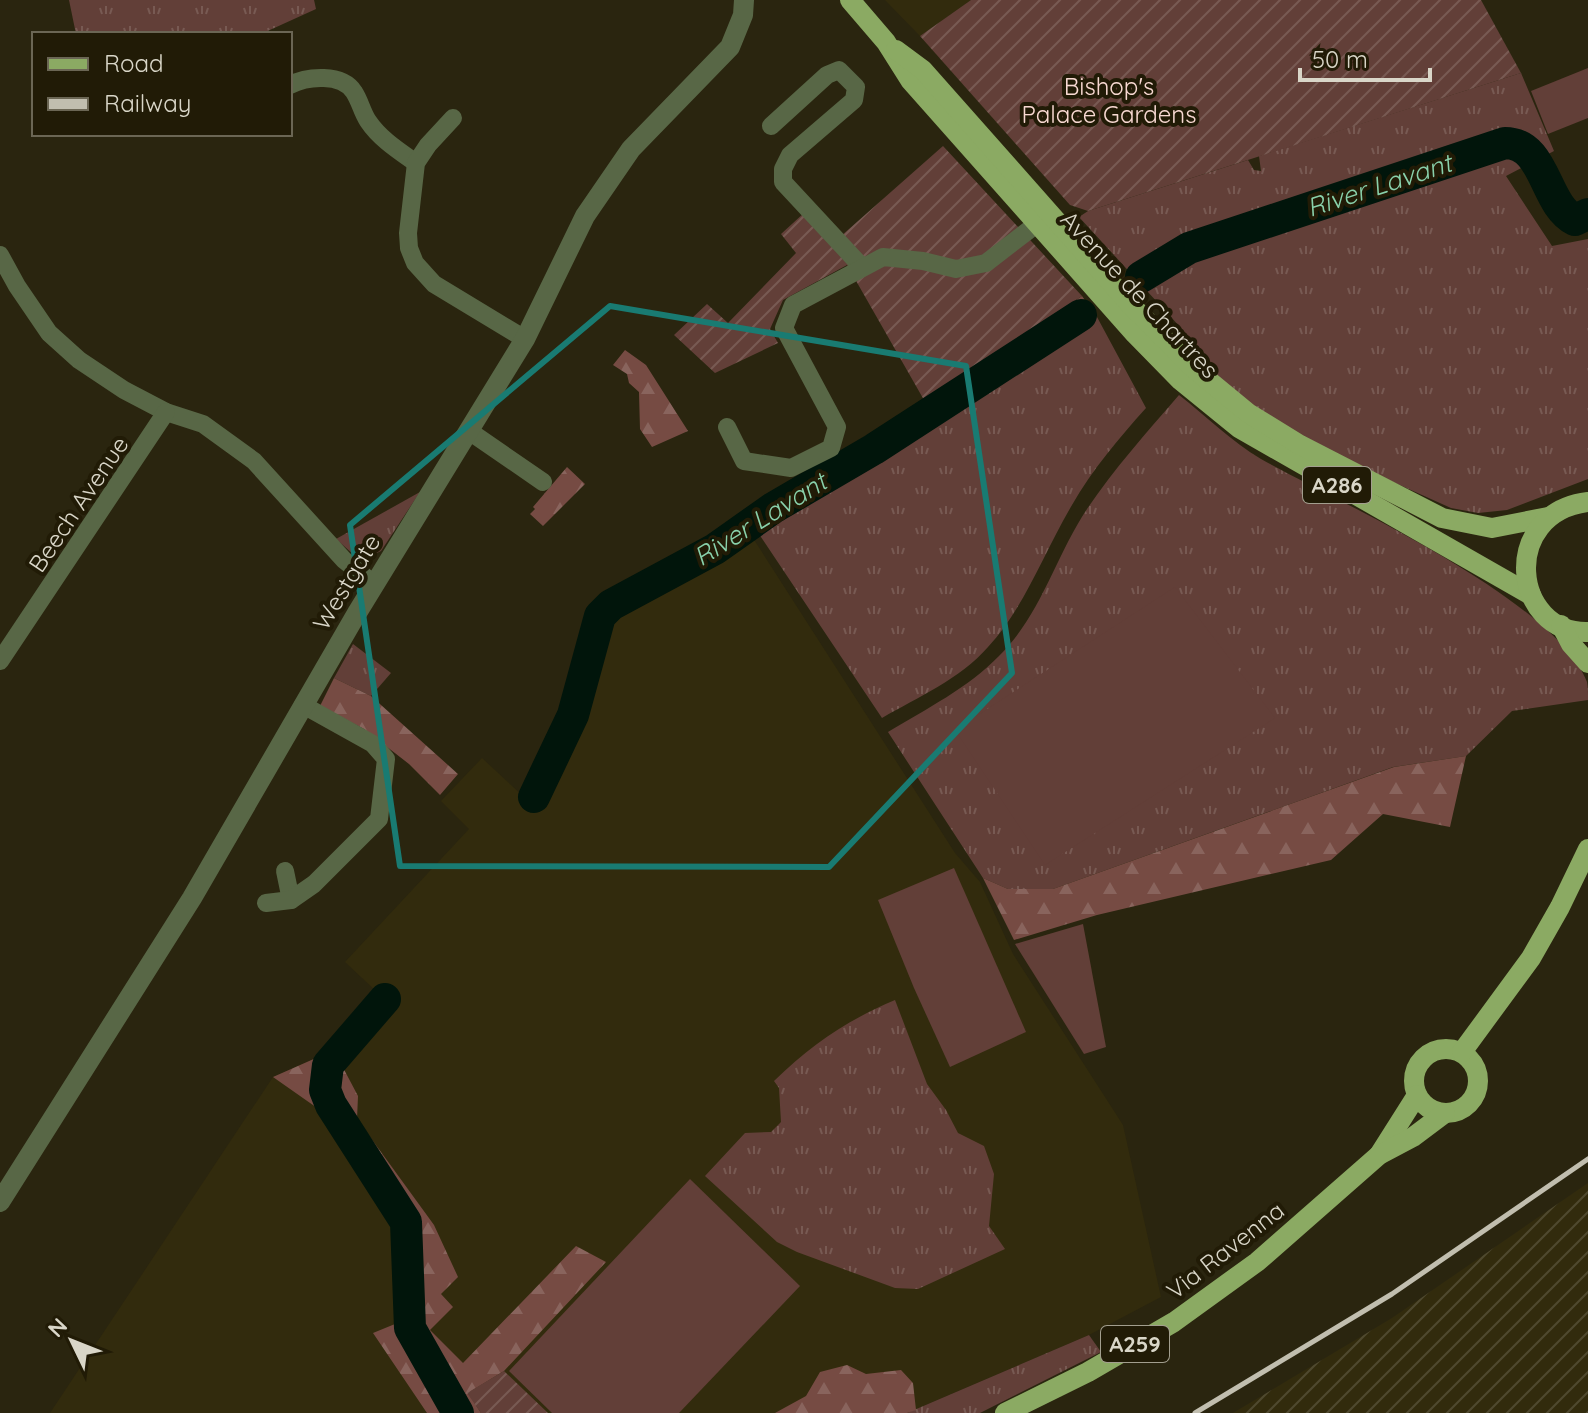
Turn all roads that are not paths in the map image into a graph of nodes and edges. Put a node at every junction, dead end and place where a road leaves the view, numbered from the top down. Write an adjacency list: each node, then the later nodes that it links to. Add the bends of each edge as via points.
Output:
1 (744, 0): 11 (street, Westgate, via 730,47 631,149 585,216)
2 (850, 1): 3 (main road, Avenue de Chartres / A286)
3 (886, 42): 8 (main road, Avenue de Chartres / A286, via 910,80); 17 (main road, Avenue de Chartres / A286, via 923,70 1170,345 1248,413 1442,518 1492,528)
4 (292, 84): 7 (street, via 305,77 341,81 353,89 368,121 387,143)
5 (453, 118): 7 (street)
6 (771, 126): 10 (street, via 827,75 839,70 856,87 854,100 790,155 783,182)
7 (416, 163): 11 (street, via 408,233 415,263 434,284)
8 (1038, 223): 10 (street, via 986,263 956,269 883,257); 19 (main road, Avenue de Chartres / A286, via 1157,357 1239,428)
9 (0, 255): 12 (street, via 49,333 79,360)
10 (862, 267): 13 (street, via 793,305 784,328 837,427 831,448 791,468 744,461)
11 (525, 339): 14 (street, Westgate)
12 (166, 412): 18 (street, via 203,424 254,461 344,560); 22 (street, Beech Avenue)
13 (727, 427)
14 (469, 431): 15 (street); 18 (street, Westgate)
15 (543, 482)
16 (1583, 499): 17 (main road, Avenue de Chartres)
17 (1548, 517): 19 (main road, via 1533,537 1525,562)
18 (374, 584): 24 (street, Westgate)
19 (1531, 595): 20 (main road, Avenue de Chartres)
20 (1561, 625): 21 (main road); 23 (main road)
21 (1588, 632)
22 (0, 661)
23 (1588, 663)
24 (303, 705): 27 (street, via 373,744 386,759 379,819); 33 (street, Westgate, via 192,898)
25 (1588, 849): 29 (main road, via 1531,958)
26 (285, 871): 27 (street)
27 (291, 900): 28 (street)
28 (266, 903)
29 (1462, 1052): 30 (main road, via 1443,1048 1425,1056 1415,1074); 31 (main road, via 1478,1074 1477,1093 1464,1108)
30 (1417, 1095): 31 (main road, via 1428,1108); 32 (main road, Via Ravenna)
31 (1445, 1113): 32 (main road, Via Ravenna)
32 (1379, 1155): 34 (main road, Via Ravenna / A259, via 1257,1262 1174,1322)
33 (0, 1202)
34 (1005, 1413)

